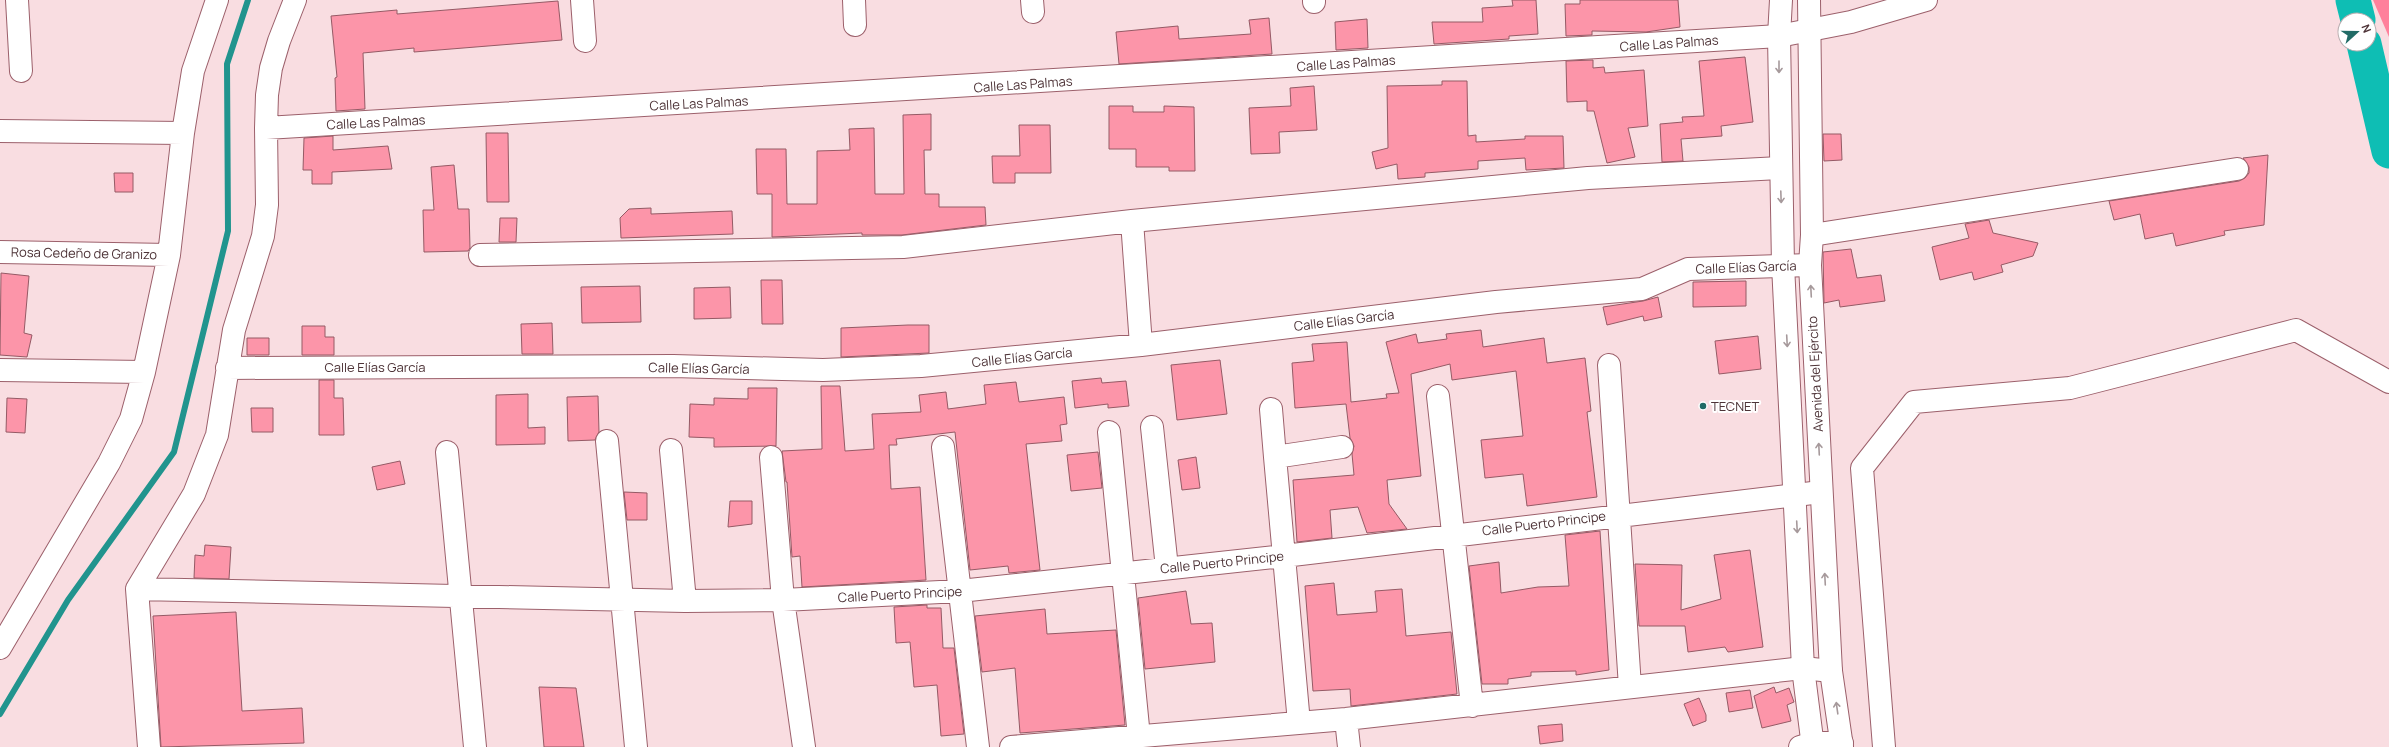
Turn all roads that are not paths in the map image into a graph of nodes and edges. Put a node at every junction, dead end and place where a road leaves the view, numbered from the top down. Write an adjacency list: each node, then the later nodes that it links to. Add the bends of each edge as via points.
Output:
1 (17, 0): 13 (street)
2 (217, 0): 16 (street, via 194,71)
3 (295, 0): 14 (street, via 271,68)
4 (582, 0): 12 (street)
5 (854, 0): 9 (street)
6 (1781, 0): 11 (street, Avenida del Ejército)
7 (1809, 0): 10 (street, Avenida del Ejército)
8 (1926, 0): 10 (street, Calle Las Palmas)
9 (855, 25)
10 (1809, 32): 11 (street, Calle Las Palmas); 20 (street, Avenida del Ejército)
11 (1779, 36): 14 (street, Calle Las Palmas); 17 (street, Avenida del Ejército, one-way to 17)
12 (584, 41)
13 (21, 71)
14 (266, 128): 28 (street, via 267,205 263,236 234,330)
15 (0, 131): 16 (street)
16 (183, 133): 22 (street)
17 (1780, 168): 19 (street, via 1588,178); 24 (street, Avenida del Ejército, one-way to 24)
18 (2237, 169): 20 (street)
19 (1132, 221): 23 (street, via 904,247); 26 (street)
20 (1812, 234): 25 (street, Avenida del Ejército)
21 (0, 252): 22 (street, Rosa Cedeño de Granizo)
22 (169, 255): 30 (street)
23 (480, 255)
24 (1783, 265): 25 (street, Calle Elías García); 26 (street, Calle Elías García, via 1688,269 1642,289 1496,302); 44 (street, Avenida del Ejército, one-way to 44)
25 (1810, 265): 43 (street, Avenida del Ejército, one-way to 25)
26 (1142, 345): 28 (street, Calle Elías García, via 867,370 673,366)
27 (1609, 365): 45 (street)
28 (227, 368): 50 (street, via 217,435 205,469 194,494)
29 (0, 370): 30 (street)
30 (144, 372): 56 (street, via 131,419 121,442)
31 (2389, 382): 73 (street, via 2296,330 2070,388 1914,402 1862,468)
32 (1438, 396): 46 (street)
33 (1271, 409): 42 (street)
34 (1152, 427): 48 (street)
35 (1109, 432): 49 (street)
36 (607, 441): 54 (street)
37 (943, 447): 51 (street)
38 (1342, 447): 42 (street)
39 (671, 450): 55 (street)
40 (447, 452): 52 (street)
41 (771, 457): 53 (street)
42 (1275, 457): 47 (street)
43 (1821, 492): 44 (street, Calle Puerto Principe); 58 (street, Avenida del Ejército, one-way to 43)
44 (1795, 495): 45 (street, Calle Puerto Principe); 57 (street, Avenida del Ejército, one-way to 57)
45 (1619, 514): 46 (street, Calle Puerto Principe); 59 (street)
46 (1454, 534): 47 (street, Calle Puerto Principe); 60 (street)
47 (1284, 556): 48 (street, Calle Puerto Principe); 62 (street)
48 (1167, 568): 49 (street, Calle Puerto Principe)
49 (1123, 573): 51 (street, Calle Puerto Principe); 63 (street)
50 (137, 589): 52 (street, Calle Puerto Principe); 66 (street)
51 (960, 591): 53 (street, Calle Puerto Principe); 70 (street)
52 (462, 598): 54 (street, Calle Puerto Principe); 67 (street)
53 (783, 600): 55 (street, Calle Puerto Principe); 69 (street)
54 (621, 601): 55 (street, Calle Puerto Principe); 68 (street)
55 (686, 601)
56 (0, 648)
57 (1804, 668): 58 (street); 59 (street); 65 (street, Avenida del Ejército)
58 (1831, 671): 64 (street, Avenida del Ejército, one-way to 58)
59 (1630, 687): 60 (street)
60 (1472, 706): 61 (street)
61 (1346, 719): 62 (street); 72 (street)
62 (1299, 723): 63 (street)
63 (1139, 737): 71 (street)
64 (1842, 745): 65 (street)
65 (1809, 746)
66 (149, 747)
67 (475, 747)
68 (636, 747)
69 (804, 747)
70 (978, 747)
71 (1011, 747)
72 (1349, 747)
73 (1884, 747)

